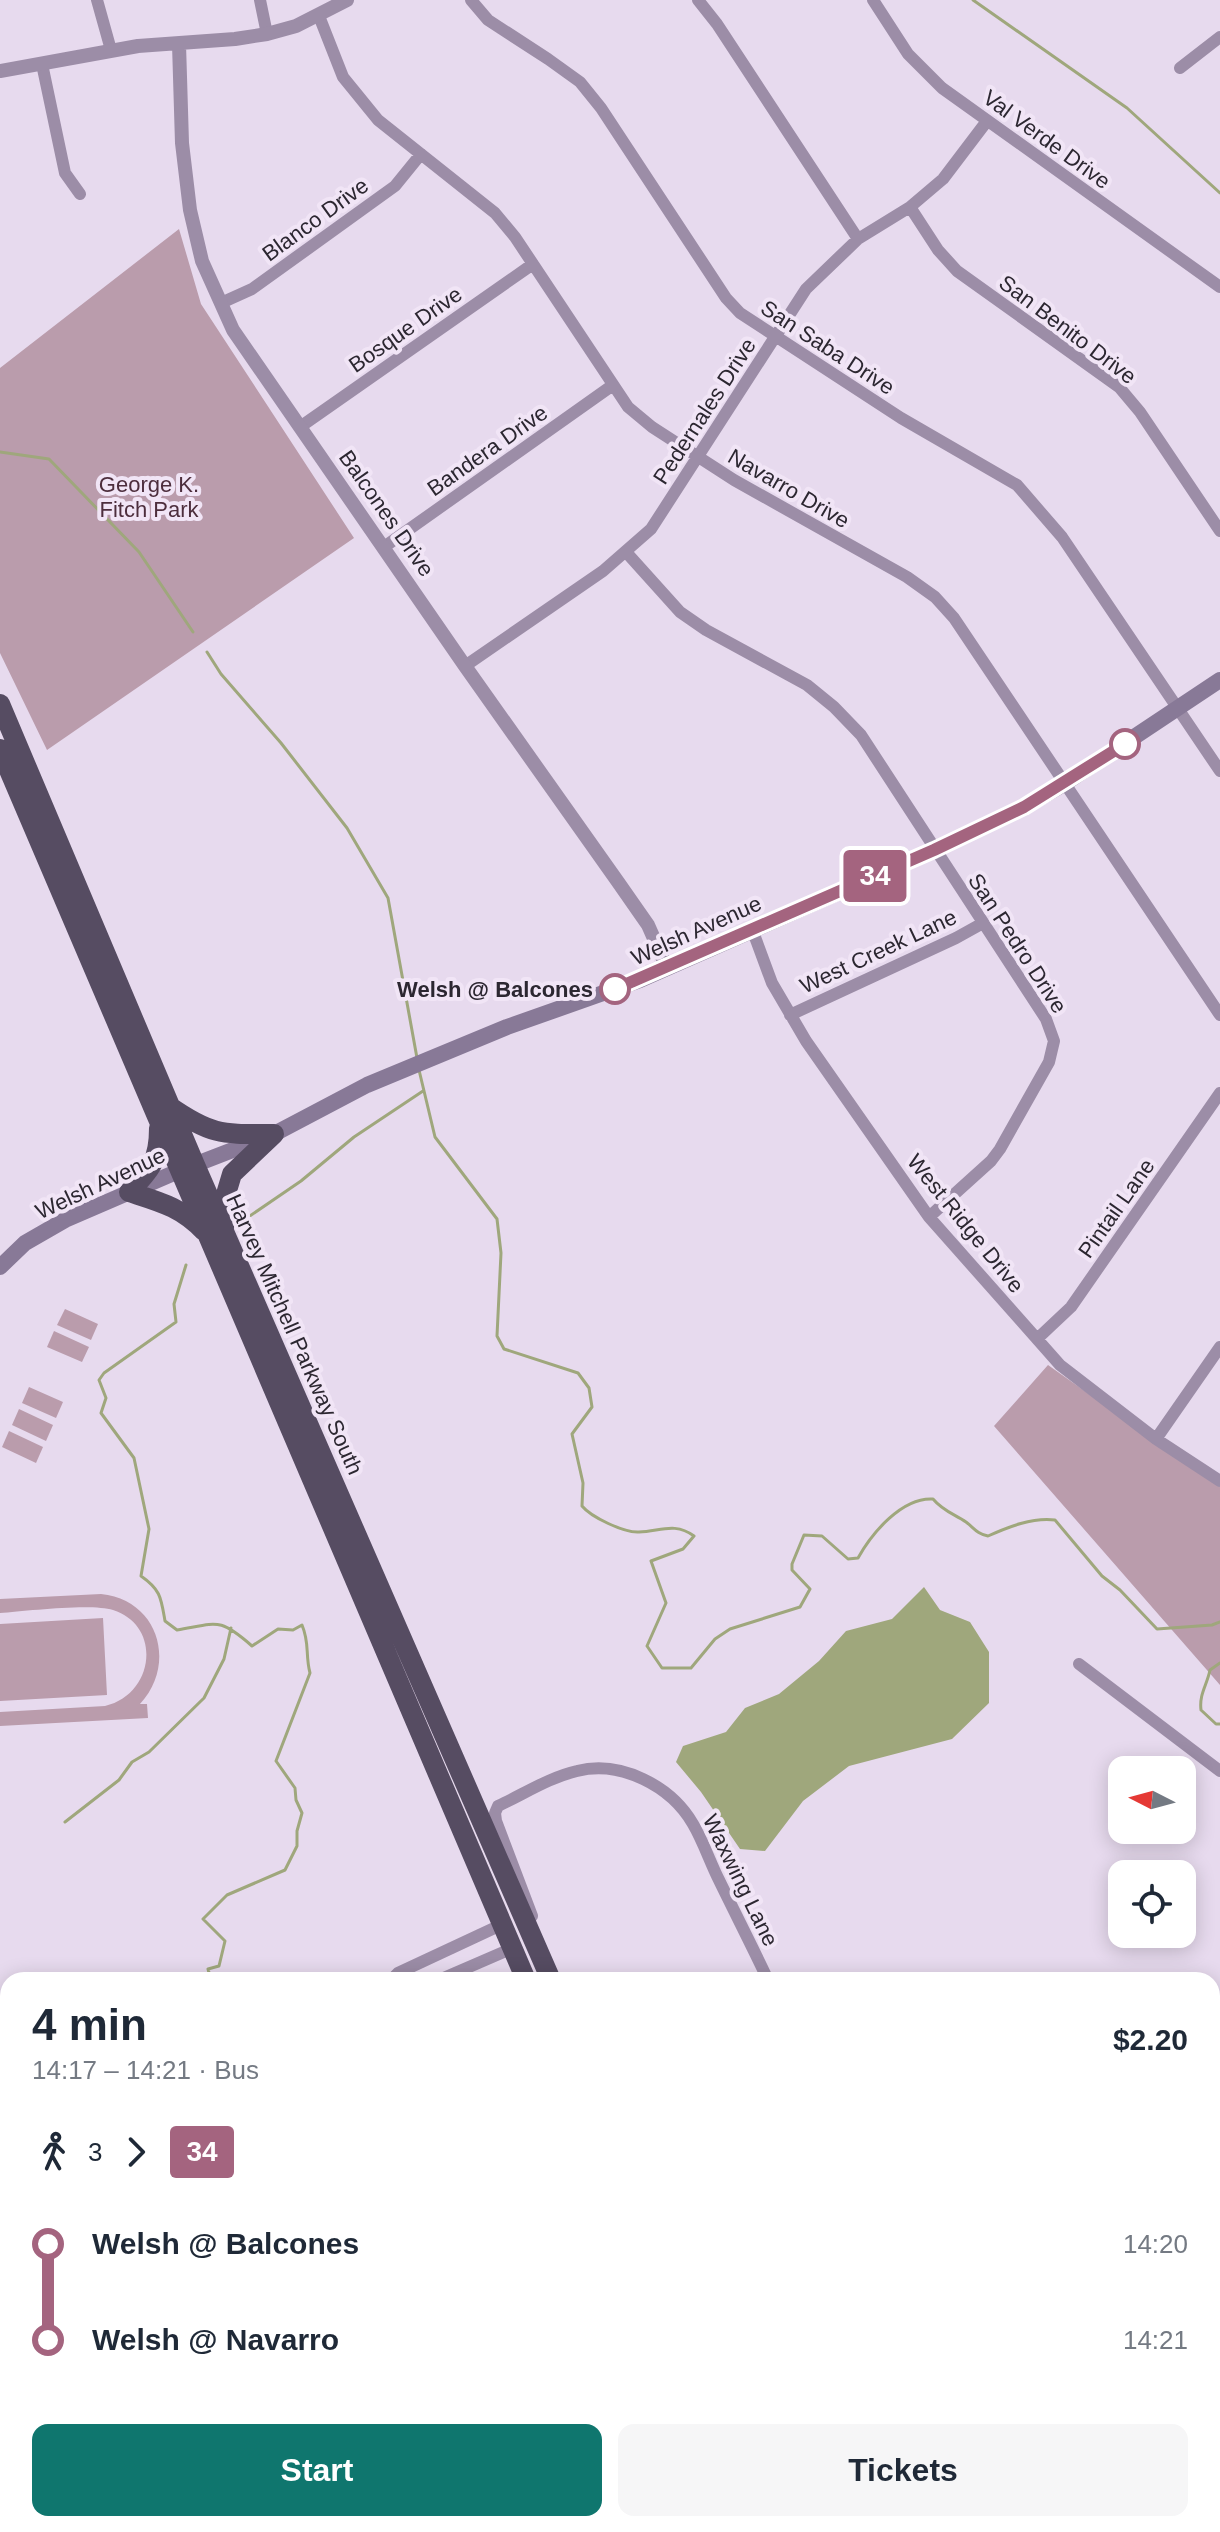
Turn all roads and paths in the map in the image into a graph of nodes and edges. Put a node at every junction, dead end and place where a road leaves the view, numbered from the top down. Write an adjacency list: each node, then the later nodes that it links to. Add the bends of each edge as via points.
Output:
1 (97, 0): 11 (street)
2 (260, 0): 8 (street)
3 (347, 0): 7 (street)
4 (471, 0): 23 (street, San Saba Drive, via 488,20 580,82 726,298)
5 (698, 0): 19 (street)
6 (873, 0): 15 (street, Val Verde Drive, via 924,72)
7 (319, 16): 8 (street); 16 (street, Navarro Drive, via 343,77 378,120)
8 (267, 34): 10 (street)
9 (1220, 37): 13 (street)
10 (179, 44): 11 (street); 22 (street, Balcones Drive, via 190,210 202,261)
11 (111, 50): 12 (street)
12 (42, 64): 14 (street); 17 (street, via 65,173)
13 (1180, 68)
14 (0, 71)
15 (987, 121): 18 (street, Pedernales Drive, via 943,179); 21 (street, Val Verde Drive)
16 (421, 154): 20 (street, Navarro Drive, via 495,213); 22 (street, Blanco Drive, via 395,186 252,289)
17 (80, 194)
18 (910, 207): 19 (street, Pedernales Drive); 27 (street, San Benito Drive, via 957,271 1119,387)
19 (858, 239): 23 (street, Pedernales Drive, via 806,289)
20 (533, 264): 24 (street, Navarro Drive); 25 (street, Bosque Drive)
21 (1220, 287)
22 (221, 303): 25 (street, Balcones Drive, via 233,330)
23 (775, 336): 26 (street, Pedernales Drive); 33 (street, San Saba Drive, via 1017,485 1062,537)
24 (613, 385): 26 (street, Navarro Drive, via 628,407); 28 (street, Bandera Drive)
25 (300, 427): 28 (street, Balcones Drive)
26 (699, 457): 29 (street, Pedernales Drive, via 651,529); 36 (street, Navarro Drive, via 935,597)
27 (1220, 531)
28 (384, 547): 30 (street, Balcones Drive)
29 (626, 552): 30 (street, Pedernales Drive); 38 (street, San Pedro Drive, via 680,612 807,685 834,707 861,735)
30 (465, 666): 41 (street, Balcones Drive, via 640,914)
31 (1220, 680): 33 (main road, Welsh Avenue)
32 (0, 704): 37 (highway, Harvey Mitchell Parkway South)
33 (1179, 709): 35 (street, San Saba Drive); 36 (main road, Welsh Avenue)
34 (0, 749): 37 (highway, Harvey Mitchell Parkway South)
35 (1220, 771)
36 (1065, 783): 38 (main road, Welsh Avenue); 43 (street, Navarro Drive)
37 (14, 785): 45 (highway, Harvey Mitchell Parkway South)
38 (934, 850): 39 (street, San Pedro Drive); 40 (main road, Welsh Avenue)
39 (983, 923): 42 (street, West Creek Lane); 49 (street, San Pedro Drive, via 1046,1019 1054,1041 1049,1062 1000,1149)
40 (752, 929): 41 (main road, Welsh Avenue); 42 (street, West Ridge Drive)
41 (667, 968): 46 (main road, Welsh Avenue, via 425,1059)
42 (790, 1015): 49 (street, West Ridge Drive)
43 (1220, 1015)
44 (1220, 1093): 52 (street, Pintail Lane, via 1071,1307)
45 (164, 1113): 46 (highway, via 223,1134); 47 (highway, Harvey Mitchell Parkway South); 48 (highway, via 150,1171)
46 (274, 1134): 47 (main road, Welsh Avenue); 50 (highway, via 232,1174)
47 (188, 1168): 48 (main road, Welsh Avenue); 50 (highway, Harvey Mitchell Parkway South)
48 (129, 1192): 50 (highway, via 178,1209); 51 (main road, Welsh Avenue, via 52,1227)
49 (929, 1217): 52 (street, West Ridge Drive)
50 (216, 1234): 58 (highway, Harvey Mitchell Parkway South); 60 (highway, Harvey Mitchell Parkway South)
51 (0, 1267)
52 (1037, 1339): 54 (street, West Ridge Drive, via 1076,1379)
53 (1220, 1347): 54 (street)
54 (1156, 1439): 55 (street, West Ridge Drive)
55 (1220, 1481)
56 (1079, 1664): 57 (street)
57 (1220, 1771)
58 (470, 1794): 59 (street); 65 (highway, Harvey Mitchell Parkway South)
59 (498, 1806): 65 (street, via 496,1821); 66 (street, Waxwing Lane, via 579,1770 621,1771 645,1779 669,1795 693,1824)
60 (503, 1924): 61 (highway, Harvey Mitchell Parkway South); 62 (street)
61 (513, 1948): 63 (street); 64 (highway, Harvey Mitchell Parkway South)
62 (400, 1972)
63 (458, 1972)
64 (523, 1972)
65 (548, 1972)
66 (764, 1972)

